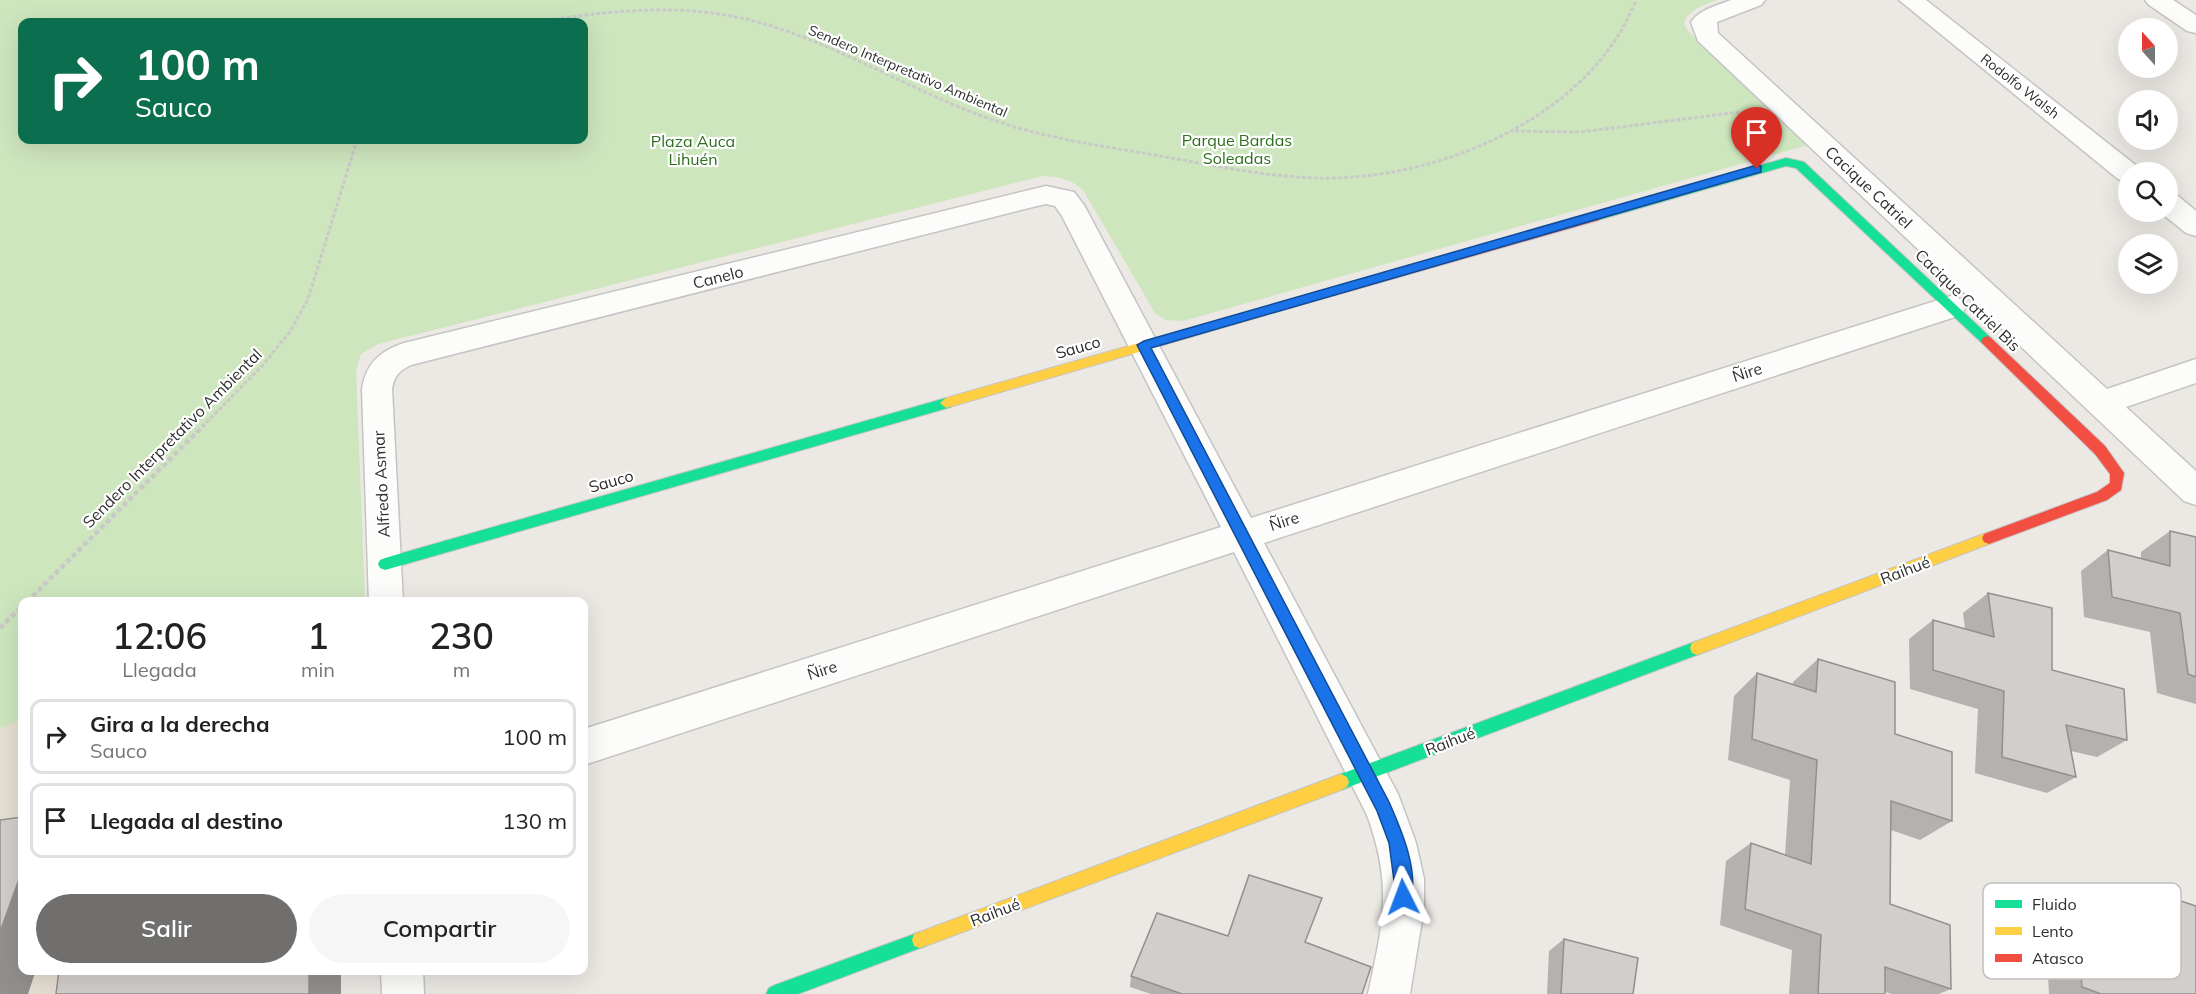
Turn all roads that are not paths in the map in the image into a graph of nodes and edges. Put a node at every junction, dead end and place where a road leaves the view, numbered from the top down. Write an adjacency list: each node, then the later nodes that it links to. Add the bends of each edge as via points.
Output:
1 (1753, 0): 13 (street, Cacique Catriel, via 1703,22 1715,44)
2 (1911, 0): 6 (street, Rodolfo Walsh)
3 (2157, 0): 4 (street)
4 (2196, 26)
5 (1780, 162): 9 (street, Cacique Catriel Bis, via 1793,163 1812,174); 10 (street, Sauco)
6 (2118, 164)
7 (2178, 211): 8 (street)
8 (2196, 226)
9 (1951, 307): 14 (street, Cacique Catriel Bis, via 2107,457); 16 (street, Ñire)
10 (1144, 345): 11 (street, Canelo, via 1070,204 1056,195 404,355); 16 (street); 17 (street, Sauco)
11 (383, 367): 17 (street, Alfredo Asmar, via 377,389)
12 (2196, 371): 13 (street)
13 (2101, 403): 15 (street, Cacique Catriel)
14 (2118, 480): 20 (street, Raihué, via 2102,496)
15 (2196, 491)
16 (1242, 535): 19 (street, Ñire); 20 (street)
17 (385, 564): 18 (street, Alfredo Asmar)
18 (386, 597)
19 (588, 746)
20 (1366, 772): 23 (street, Raihué); 24 (street, via 1398,843 1404,879 1403,916)
21 (402, 975): 22 (street)
22 (403, 994)
23 (775, 994)
24 (1389, 994)

